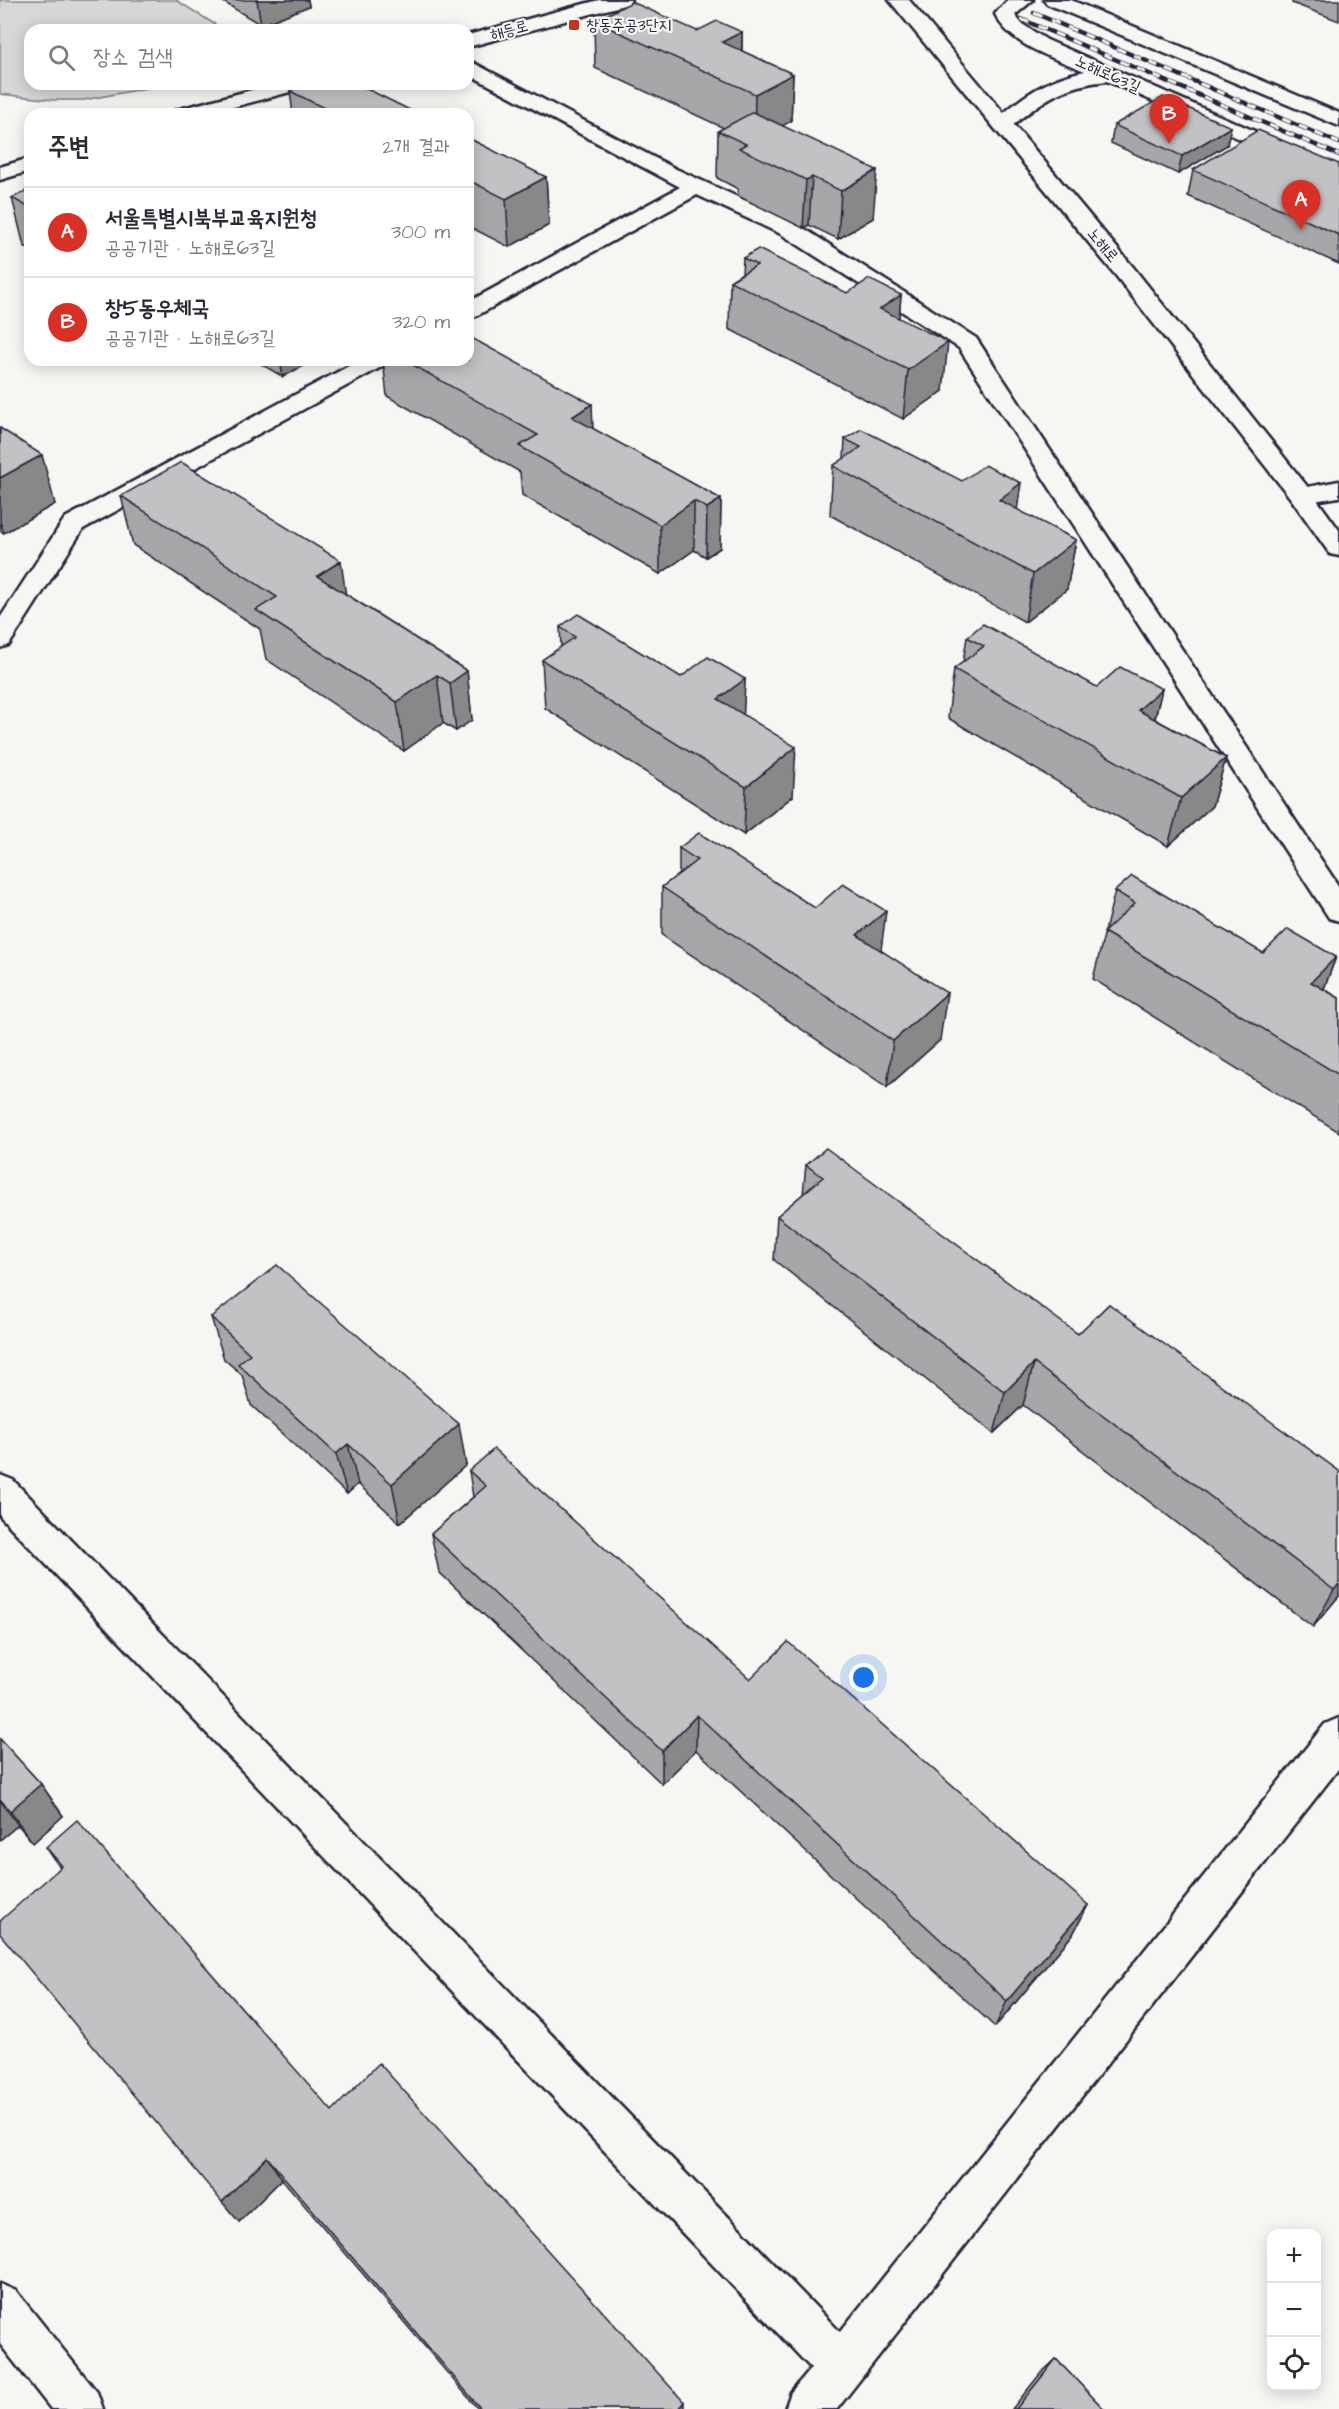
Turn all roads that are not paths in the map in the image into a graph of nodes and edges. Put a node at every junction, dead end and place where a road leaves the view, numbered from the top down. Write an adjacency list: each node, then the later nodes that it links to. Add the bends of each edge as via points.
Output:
1 (621, 0): 5 (street, 해등로)
2 (899, 0): 11 (street, 노해로)
3 (1023, 0): 7 (street, 노해로63길, via 1005,14 1017,29 1040,44)
4 (1054, 0): 10 (street)
5 (474, 38)
6 (474, 69): 15 (street)
7 (1109, 75): 11 (street, via 1082,78 1044,90); 14 (street, 노해로63길)
8 (275, 90): 9 (street)
9 (206, 108)
10 (1339, 120)
11 (1003, 124): 19 (street, 노해로)
12 (24, 166): 13 (street)
13 (0, 174)
14 (1339, 176)
15 (696, 187): 16 (street); 22 (street, via 789,229 968,343)
16 (474, 307)
17 (366, 366): 21 (street, via 74,524)
18 (1339, 489): 19 (street)
19 (1301, 495): 20 (street, 노해로)
20 (1339, 548)
21 (0, 639)
22 (1339, 910)
23 (0, 1491): 26 (street)
24 (1339, 1737): 26 (street)
25 (0, 2307): 27 (street)
26 (842, 2367): 28 (street)
27 (80, 2409)
28 (808, 2409)

